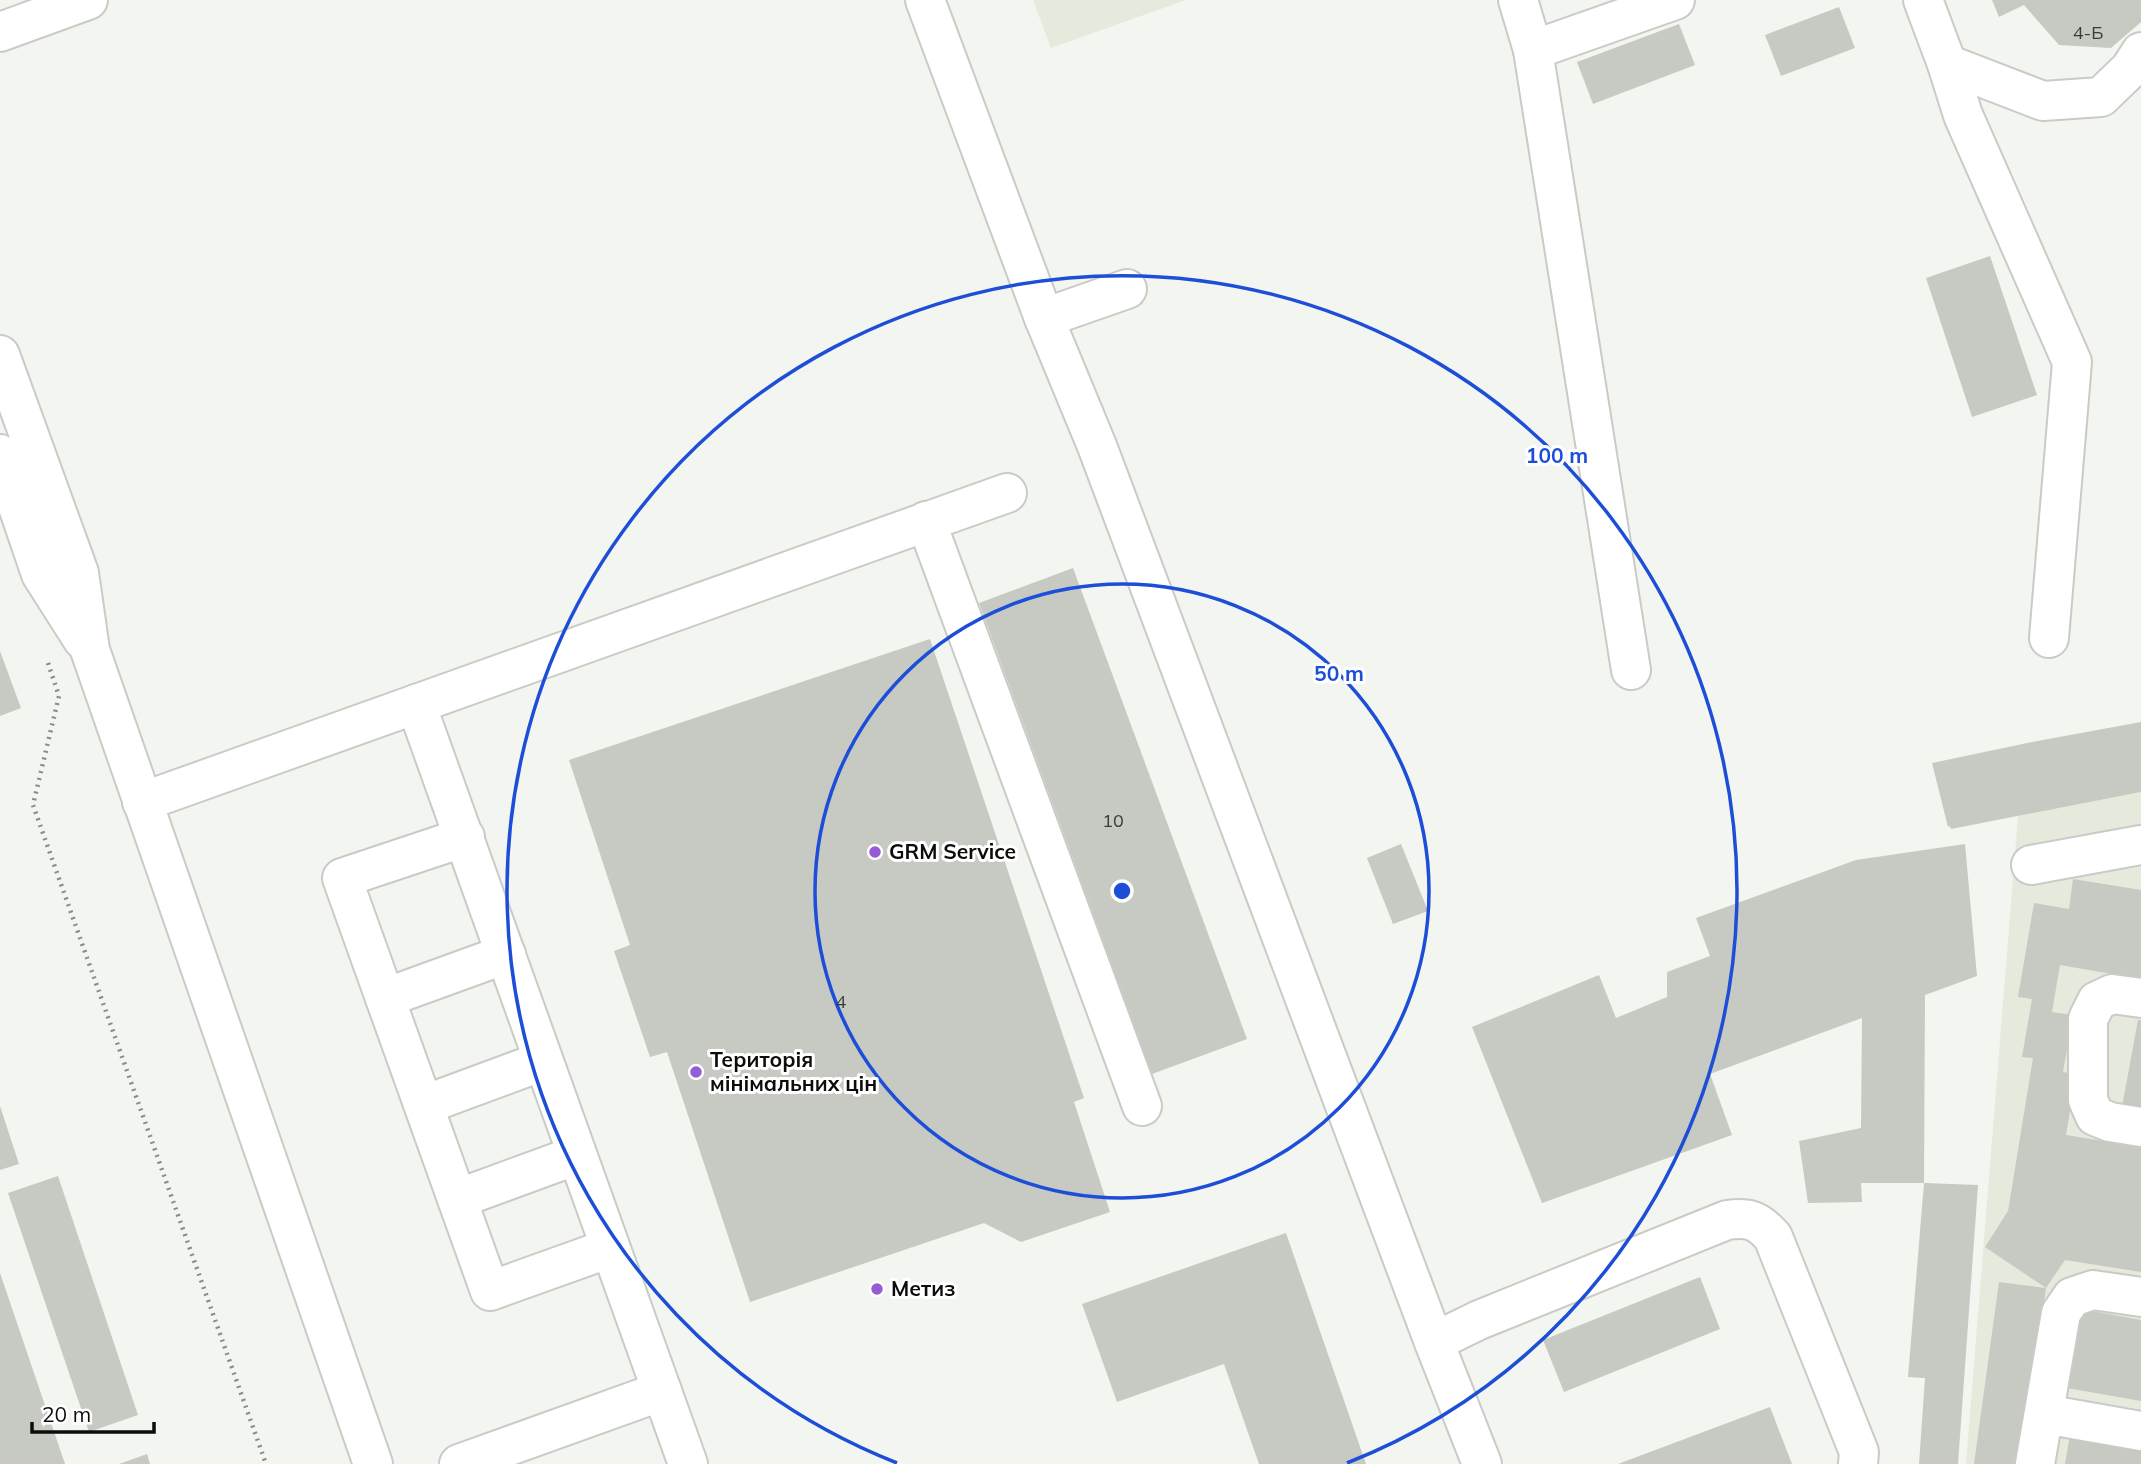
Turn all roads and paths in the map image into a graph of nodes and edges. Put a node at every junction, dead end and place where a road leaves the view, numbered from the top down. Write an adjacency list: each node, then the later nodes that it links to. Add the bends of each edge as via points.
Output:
1 (88, 0): 6 (main road)
2 (925, 0): 11 (main road)
3 (1518, 0): 7 (main road)
4 (1675, 0): 7 (main road)
5 (1923, 0): 9 (main road)
6 (0, 32)
7 (1533, 50): 19 (main road)
8 (2141, 52): 9 (main road, via 2101,97 2043,101)
9 (1947, 64): 16 (main road, via 1963,115 2072,362)
10 (1127, 289): 11 (main road)
11 (1044, 318): 36 (main road, via 1097,446)
12 (0, 355): 17 (main road, via 79,573)
13 (0, 454): 17 (main road, via 41,574)
14 (1007, 493): 15 (main road)
15 (926, 521): 20 (main road); 30 (main road)
16 (2049, 638)
17 (90, 650): 21 (main road)
18 (46, 657): 40 (path, via 59,696 33,805)
19 (1631, 670)
20 (416, 704): 21 (main road); 22 (main road)
21 (142, 802): 41 (main road)
22 (464, 837): 25 (main road); 26 (main road, via 342,878)
23 (2141, 845): 24 (main road)
24 (2031, 865)
25 (506, 954): 26 (main road); 28 (main road)
26 (385, 998): 29 (main road)
27 (2141, 998): 31 (main road, via 2112,994 2097,1001 2088,1018 2088,1100 2095,1116)
28 (543, 1061): 29 (main road); 32 (main road)
29 (424, 1105): 33 (main road)
30 (1142, 1106)
31 (2141, 1128)
32 (578, 1155): 33 (main road); 34 (main road)
33 (457, 1199): 34 (main road, via 490,1291)
34 (610, 1248): 37 (main road)
35 (2141, 1297): 38 (main road, via 2094,1290 2072,1297 2062,1312)
36 (1434, 1342): 44 (main road); 45 (main road, via 1714,1225 1744,1218 1762,1224 1773,1237 1859,1452)
37 (662, 1391): 42 (main road); 43 (main road)
38 (2044, 1414): 39 (main road); 46 (main road)
39 (2141, 1431)
40 (266, 1464)
41 (373, 1464)
42 (459, 1464)
43 (688, 1464)
44 (1482, 1464)
45 (1858, 1464)
46 (2035, 1464)

